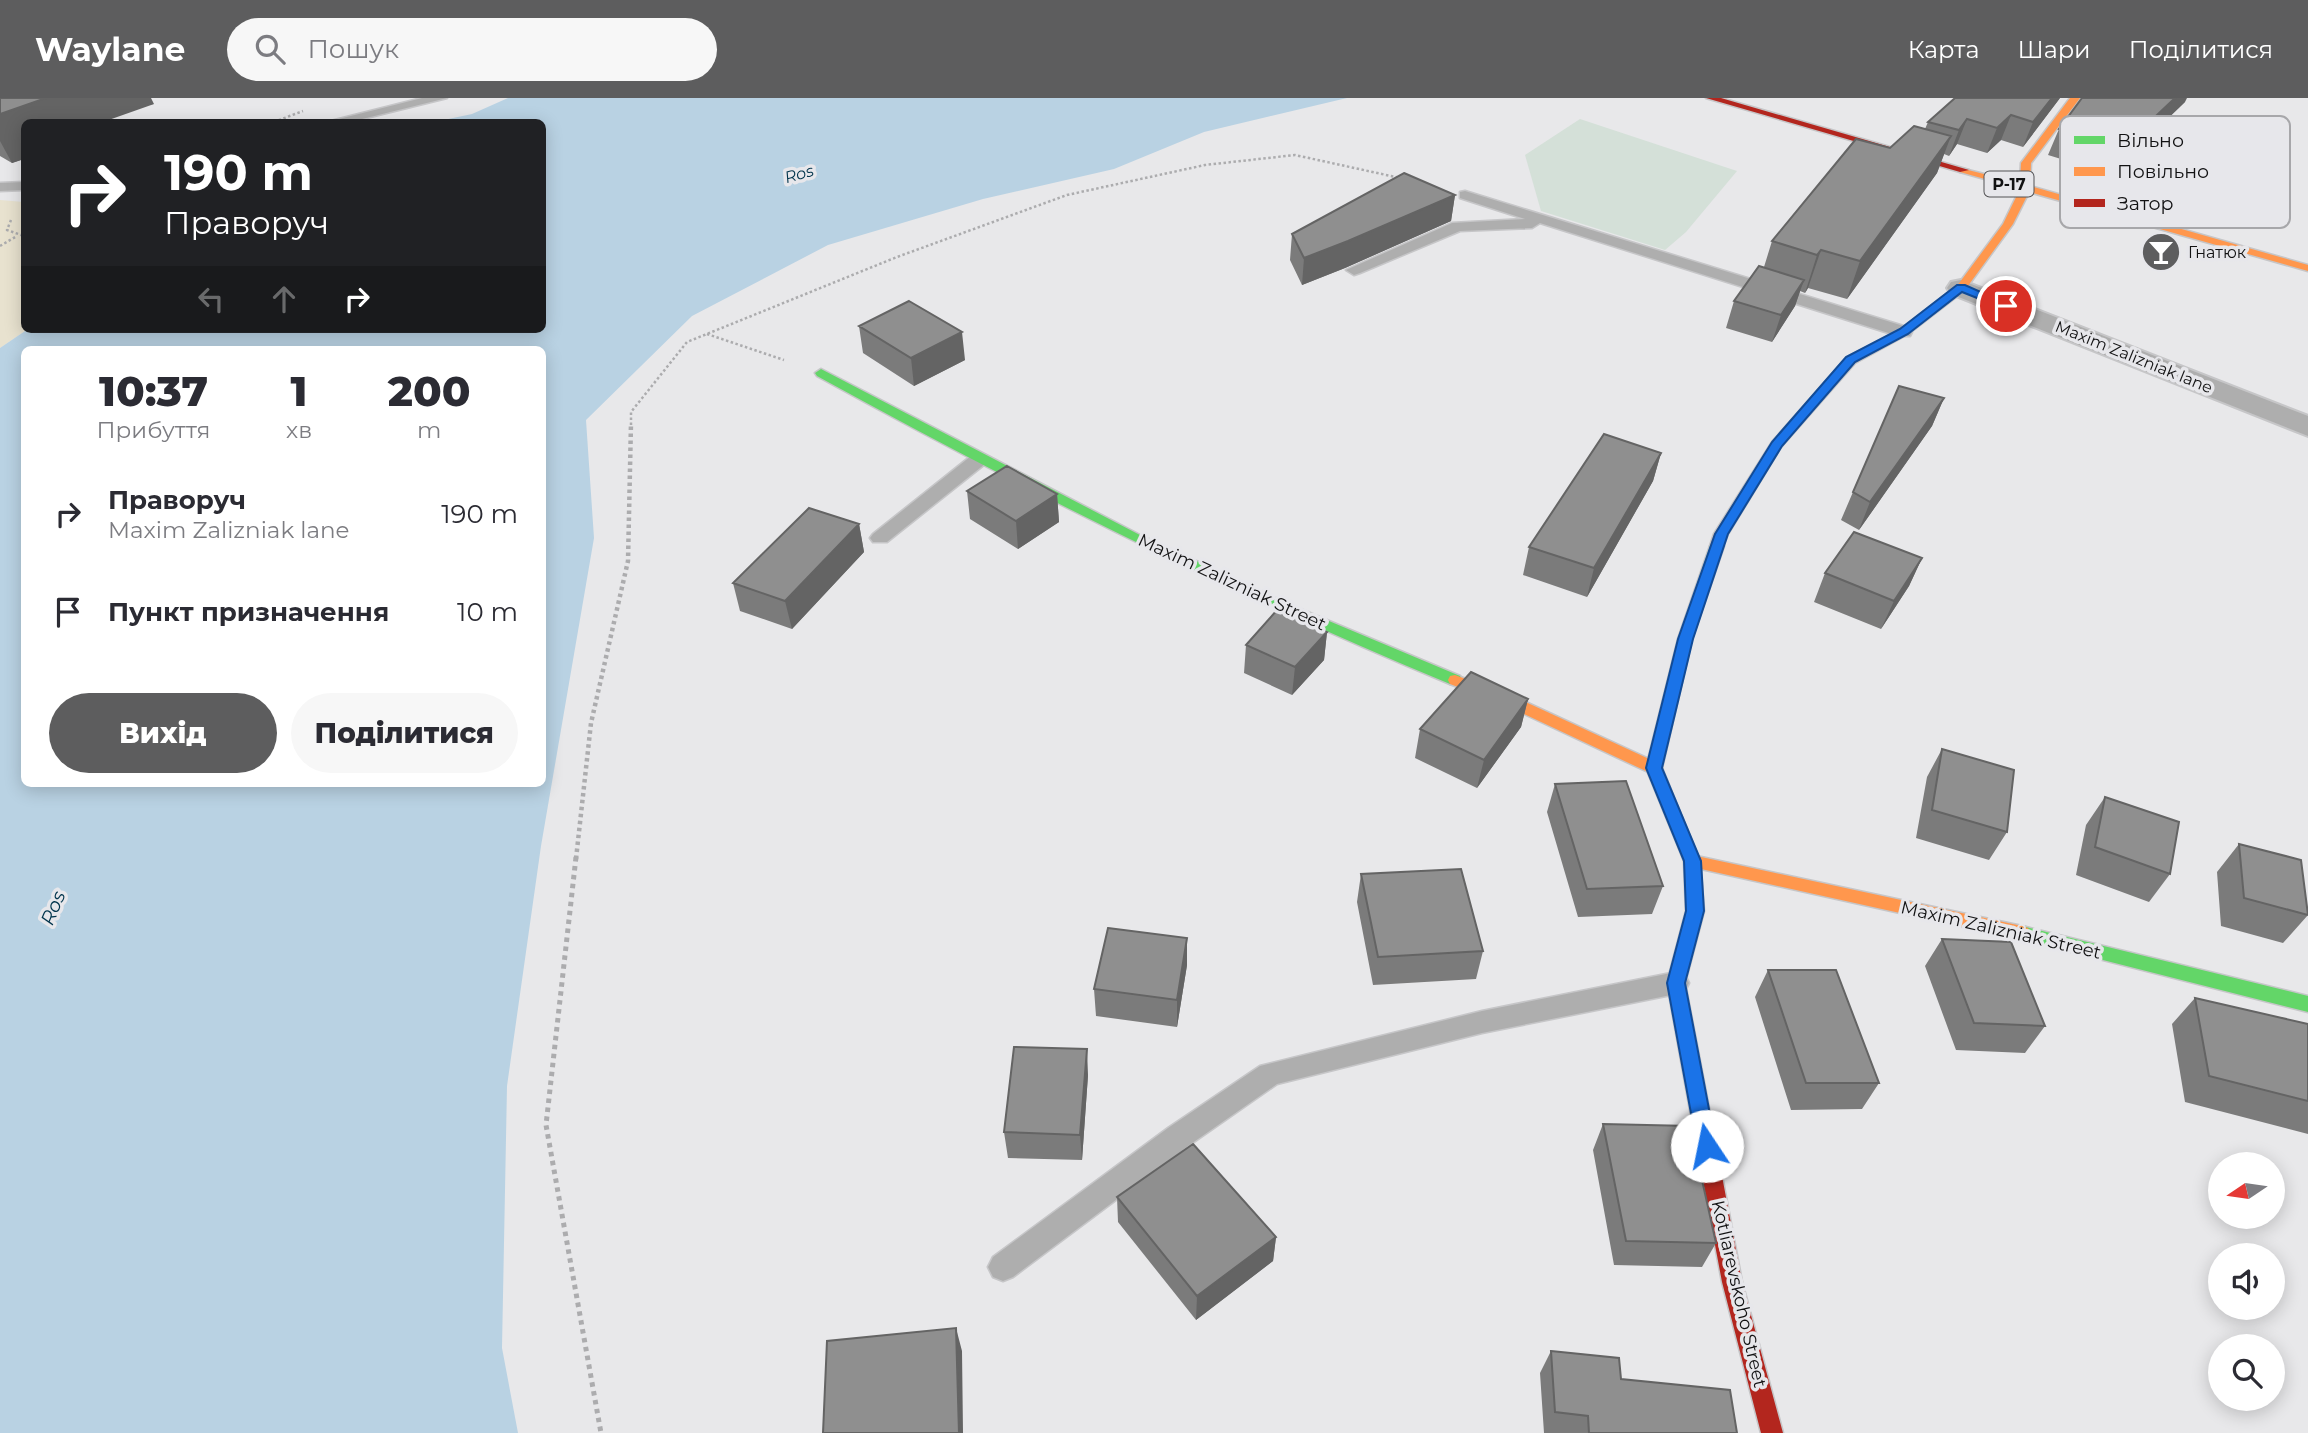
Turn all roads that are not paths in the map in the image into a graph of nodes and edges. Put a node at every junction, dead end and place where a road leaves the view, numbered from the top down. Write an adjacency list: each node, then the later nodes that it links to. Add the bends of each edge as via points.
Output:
1 (440, 98): 6 (lane)
2 (1711, 98): 9 (street, Р-17)
3 (2075, 98): 4 (street)
4 (2061, 116)
5 (2060, 118): 9 (street, via 2026,163)
6 (347, 119)
7 (21, 186): 8 (lane)
8 (0, 187)
9 (2025, 189): 11 (street, Р-17); 16 (street, via 2008,224)
10 (1465, 195): 12 (lane)
11 (2060, 199)
12 (1550, 223): 15 (lane, via 1457,226); 17 (lane)
13 (2165, 228): 14 (street, Р-17)
14 (2308, 268)
15 (1354, 270)
16 (1961, 288): 17 (street); 19 (street, Maxim Zalizniak lane)
17 (1904, 332): 22 (street, via 1851,360 1776,444 1721,534 1685,639)
18 (821, 373): 20 (street, Maxim Zalizniak Street)
19 (2308, 427)
20 (978, 460): 21 (lane); 22 (street, Maxim Zalizniak Street, via 1358,641 1512,702)
21 (880, 538)
22 (1654, 768): 23 (street, Kotliarevskoho Street)
23 (1692, 861): 24 (street, Kotliarevskoho Street, via 1695,911); 25 (street, Maxim Zalizniak Street, via 1954,918)
24 (1676, 983): 26 (lane, via 1482,1022 1270,1074); 27 (street, Kotliarevskoho Street, via 1732,1282)
25 (2308, 1004)
26 (1003, 1267)
27 (1772, 1433)

